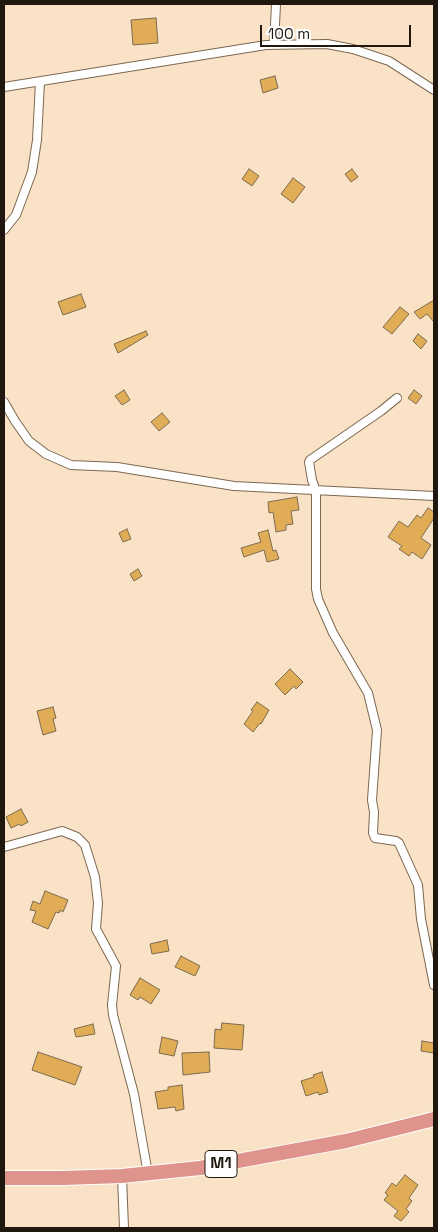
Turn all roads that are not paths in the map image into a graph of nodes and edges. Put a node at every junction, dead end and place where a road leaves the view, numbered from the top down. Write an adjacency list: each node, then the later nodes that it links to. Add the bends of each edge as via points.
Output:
1 (276, 4): 2 (street)
2 (274, 45): 3 (street); 5 (street, via 327,44 353,49 389,61)
3 (40, 82): 4 (street); 6 (street, via 32,172 16,215)
4 (4, 87)
5 (434, 90)
6 (4, 230)
7 (396, 398): 9 (street, via 310,460 308,467)
8 (4, 402): 9 (street, via 29,441 67,464 117,468 234,486)
9 (316, 490): 10 (street); 12 (street, via 317,594 332,633 365,686 377,730 372,834 376,838 399,843 418,885)
10 (434, 496)
11 (4, 847): 14 (street, via 62,831 77,837 85,845 95,877 96,929 116,966 113,1016 134,1094)
12 (434, 985)
13 (434, 1119): 14 (highway, M1, via 346,1141 200,1168)
14 (148, 1174): 15 (highway, M1)
15 (122, 1176): 16 (highway, M1); 17 (street)
16 (4, 1178)
17 (124, 1228)

